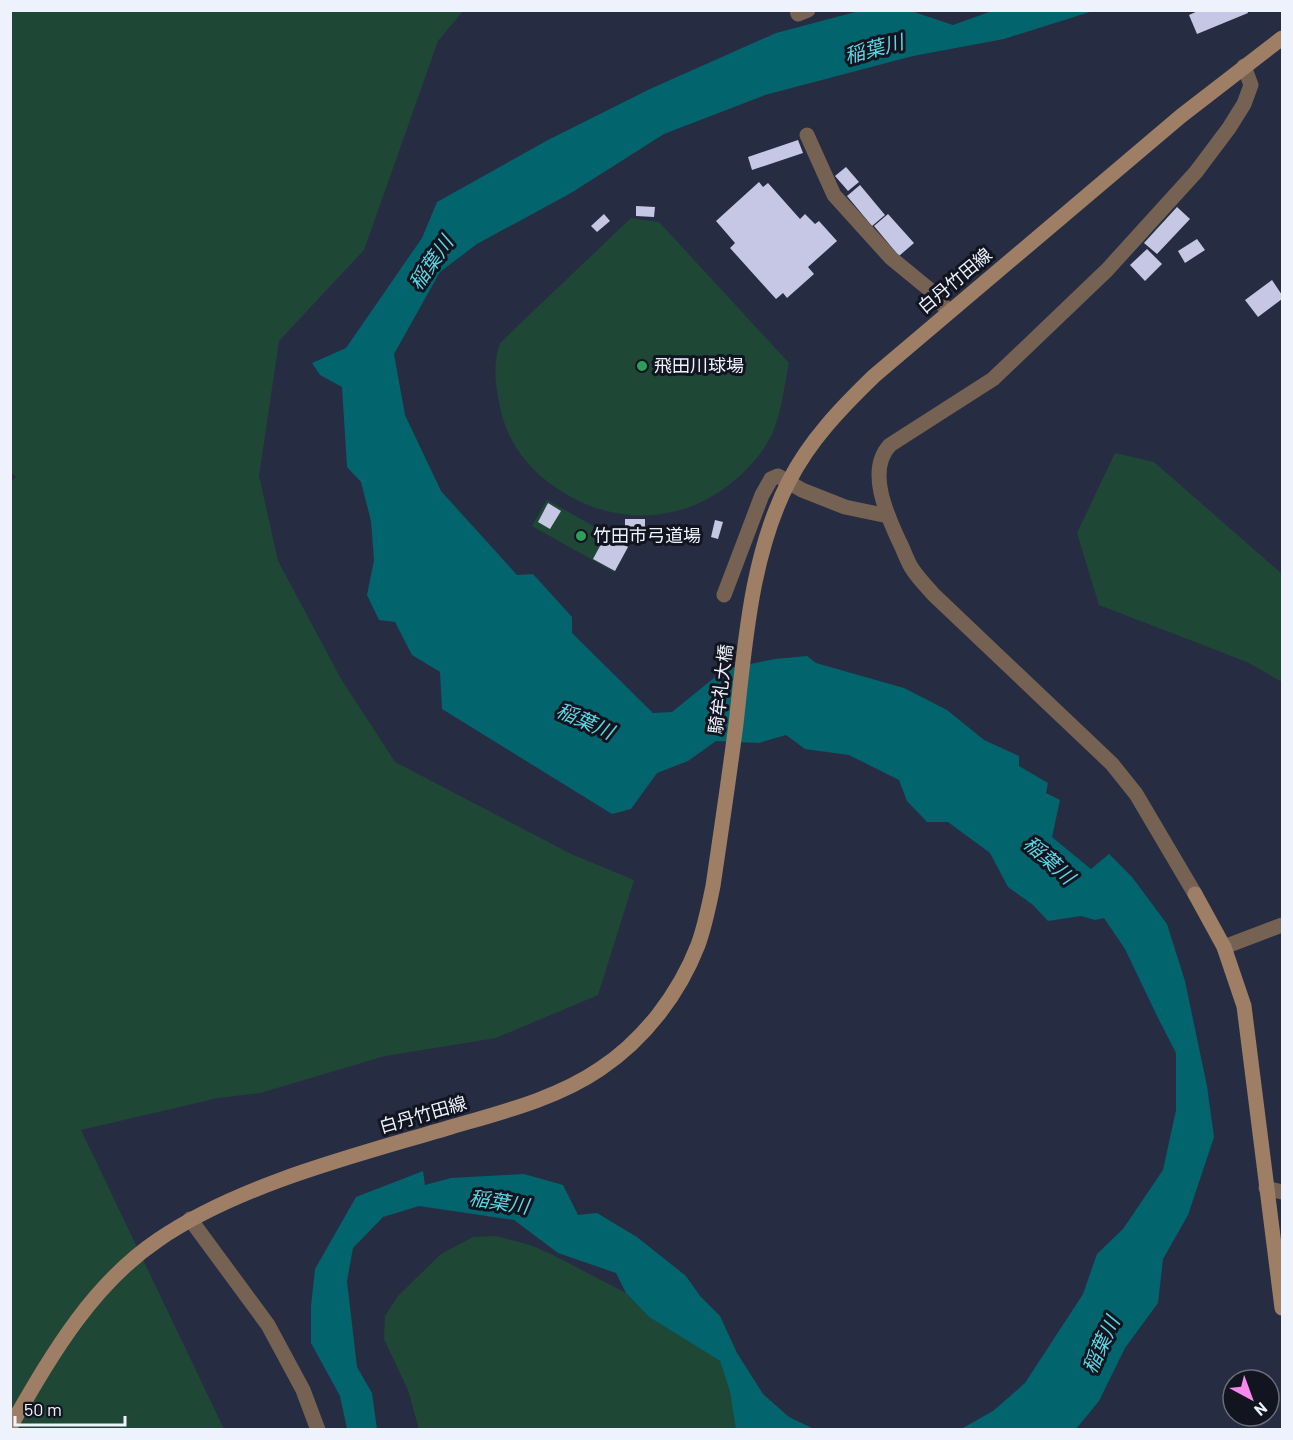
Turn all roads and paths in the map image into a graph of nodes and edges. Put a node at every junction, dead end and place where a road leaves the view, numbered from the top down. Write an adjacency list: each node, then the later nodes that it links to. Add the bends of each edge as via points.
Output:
1 (797, 10): 2 (street, via 798,14)
2 (808, 10)
3 (1282, 38): 4 (main road, 白丹竹田線)
4 (1244, 66): 6 (main road, 白丹竹田線); 8 (street, via 1251,85 1244,104 1197,172 1163,211 993,379 887,448 879,476)
5 (807, 135): 6 (street, via 834,195 891,258 930,290)
6 (949, 312): 7 (main road, 白丹竹田線, via 841,407 810,444)
7 (789, 481): 8 (street, via 845,507); 9 (street, via 778,476 765,488); 10 (main road, 白丹竹田線, via 766,538)
8 (888, 516): 12 (street, via 912,569 926,586 1112,764 1136,794)
9 (724, 595)
10 (749, 623): 11 (main road, 騎牟礼大橋)
11 (732, 760): 17 (main road, 白丹竹田線, via 713,886 698,944 659,1013 609,1062 553,1095 295,1175)
12 (1196, 894): 14 (main road)
13 (1282, 925): 14 (street)
14 (1224, 946): 15 (main road, via 1244,1006)
15 (1266, 1188): 16 (street); 18 (main road)
16 (1282, 1192)
17 (190, 1219): 19 (main road, 白丹竹田線, via 156,1241 94,1298 69,1329); 20 (street, via 268,1325 303,1390)
18 (1282, 1308)
19 (10, 1427)
20 (318, 1430)

